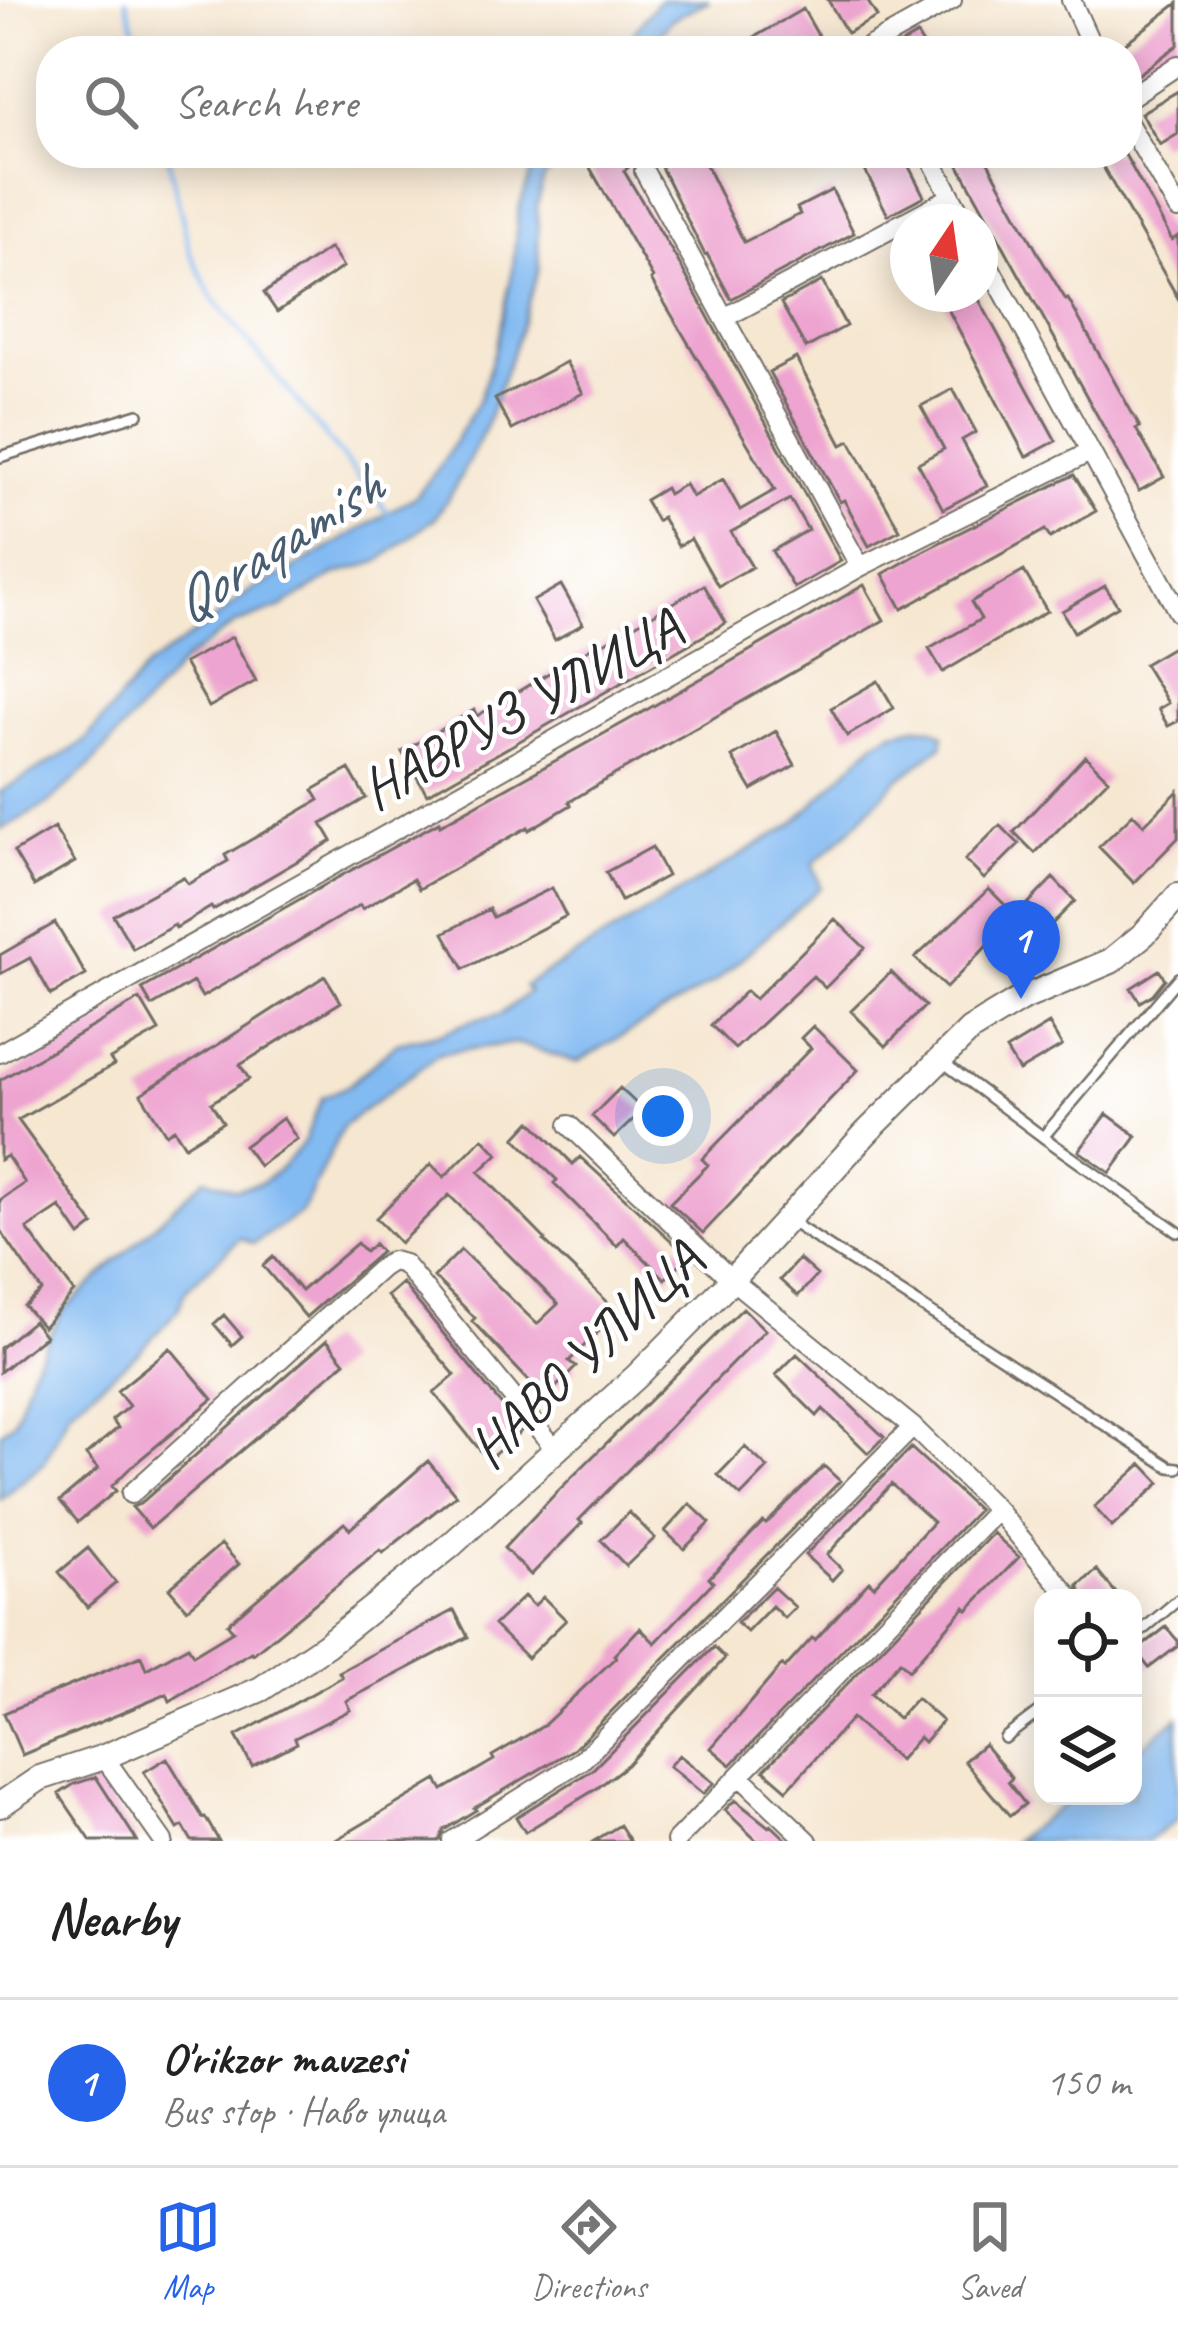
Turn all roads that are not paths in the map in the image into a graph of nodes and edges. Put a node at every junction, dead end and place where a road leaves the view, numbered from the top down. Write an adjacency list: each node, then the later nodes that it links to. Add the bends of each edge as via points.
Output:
1 (952, 0): 3 (street)
2 (1071, 0): 4 (street)
3 (890, 36)
4 (1087, 36)
5 (1178, 64): 6 (street)
6 (1142, 89)
7 (1142, 147): 12 (street)
8 (936, 168): 10 (street)
9 (644, 171): 14 (street)
10 (952, 197): 11 (street); 14 (street)
11 (956, 204)
12 (1178, 209)
13 (998, 282): 16 (street)
14 (724, 318): 18 (street)
15 (137, 414): 17 (lane)
16 (1090, 452): 18 (street, НАВРУЗ УЛИЦА); 19 (street)
17 (0, 457)
18 (860, 567): 22 (street, НАВРУЗ УЛИЦА)
19 (1178, 612)
20 (1178, 896): 23 (street, НАВО УЛИЦА, via 1111,961 1022,999)
21 (1178, 978): 25 (lane)
22 (0, 1053)
23 (938, 1058): 25 (lane); 26 (street, НАВО УЛИЦА)
24 (569, 1126): 28 (street)
25 (1043, 1137): 27 (lane)
26 (787, 1220): 28 (street, НАВО УЛИЦА); 31 (lane)
27 (1178, 1232)
28 (732, 1280): 29 (street); 30 (street, НАВО УЛИЦА)
29 (913, 1427): 33 (street); 43 (street, via 581,1760)
30 (556, 1450): 32 (street, via 404,1264 392,1262); 39 (street, НАВО УЛИЦА, via 326,1645 261,1689)
31 (1178, 1468)
32 (131, 1494)
33 (997, 1510): 34 (street); 40 (street)
34 (1063, 1589)
35 (1178, 1600): 36 (lane)
36 (1142, 1630)
37 (1034, 1716): 38 (lane)
38 (1005, 1738)
39 (104, 1756): 41 (street, НАВО УЛИЦА, via 40,1778); 42 (street)
40 (740, 1776): 44 (street); 45 (street)
41 (0, 1804)
42 (163, 1841)
43 (452, 1841)
44 (676, 1841)
45 (808, 1841)

